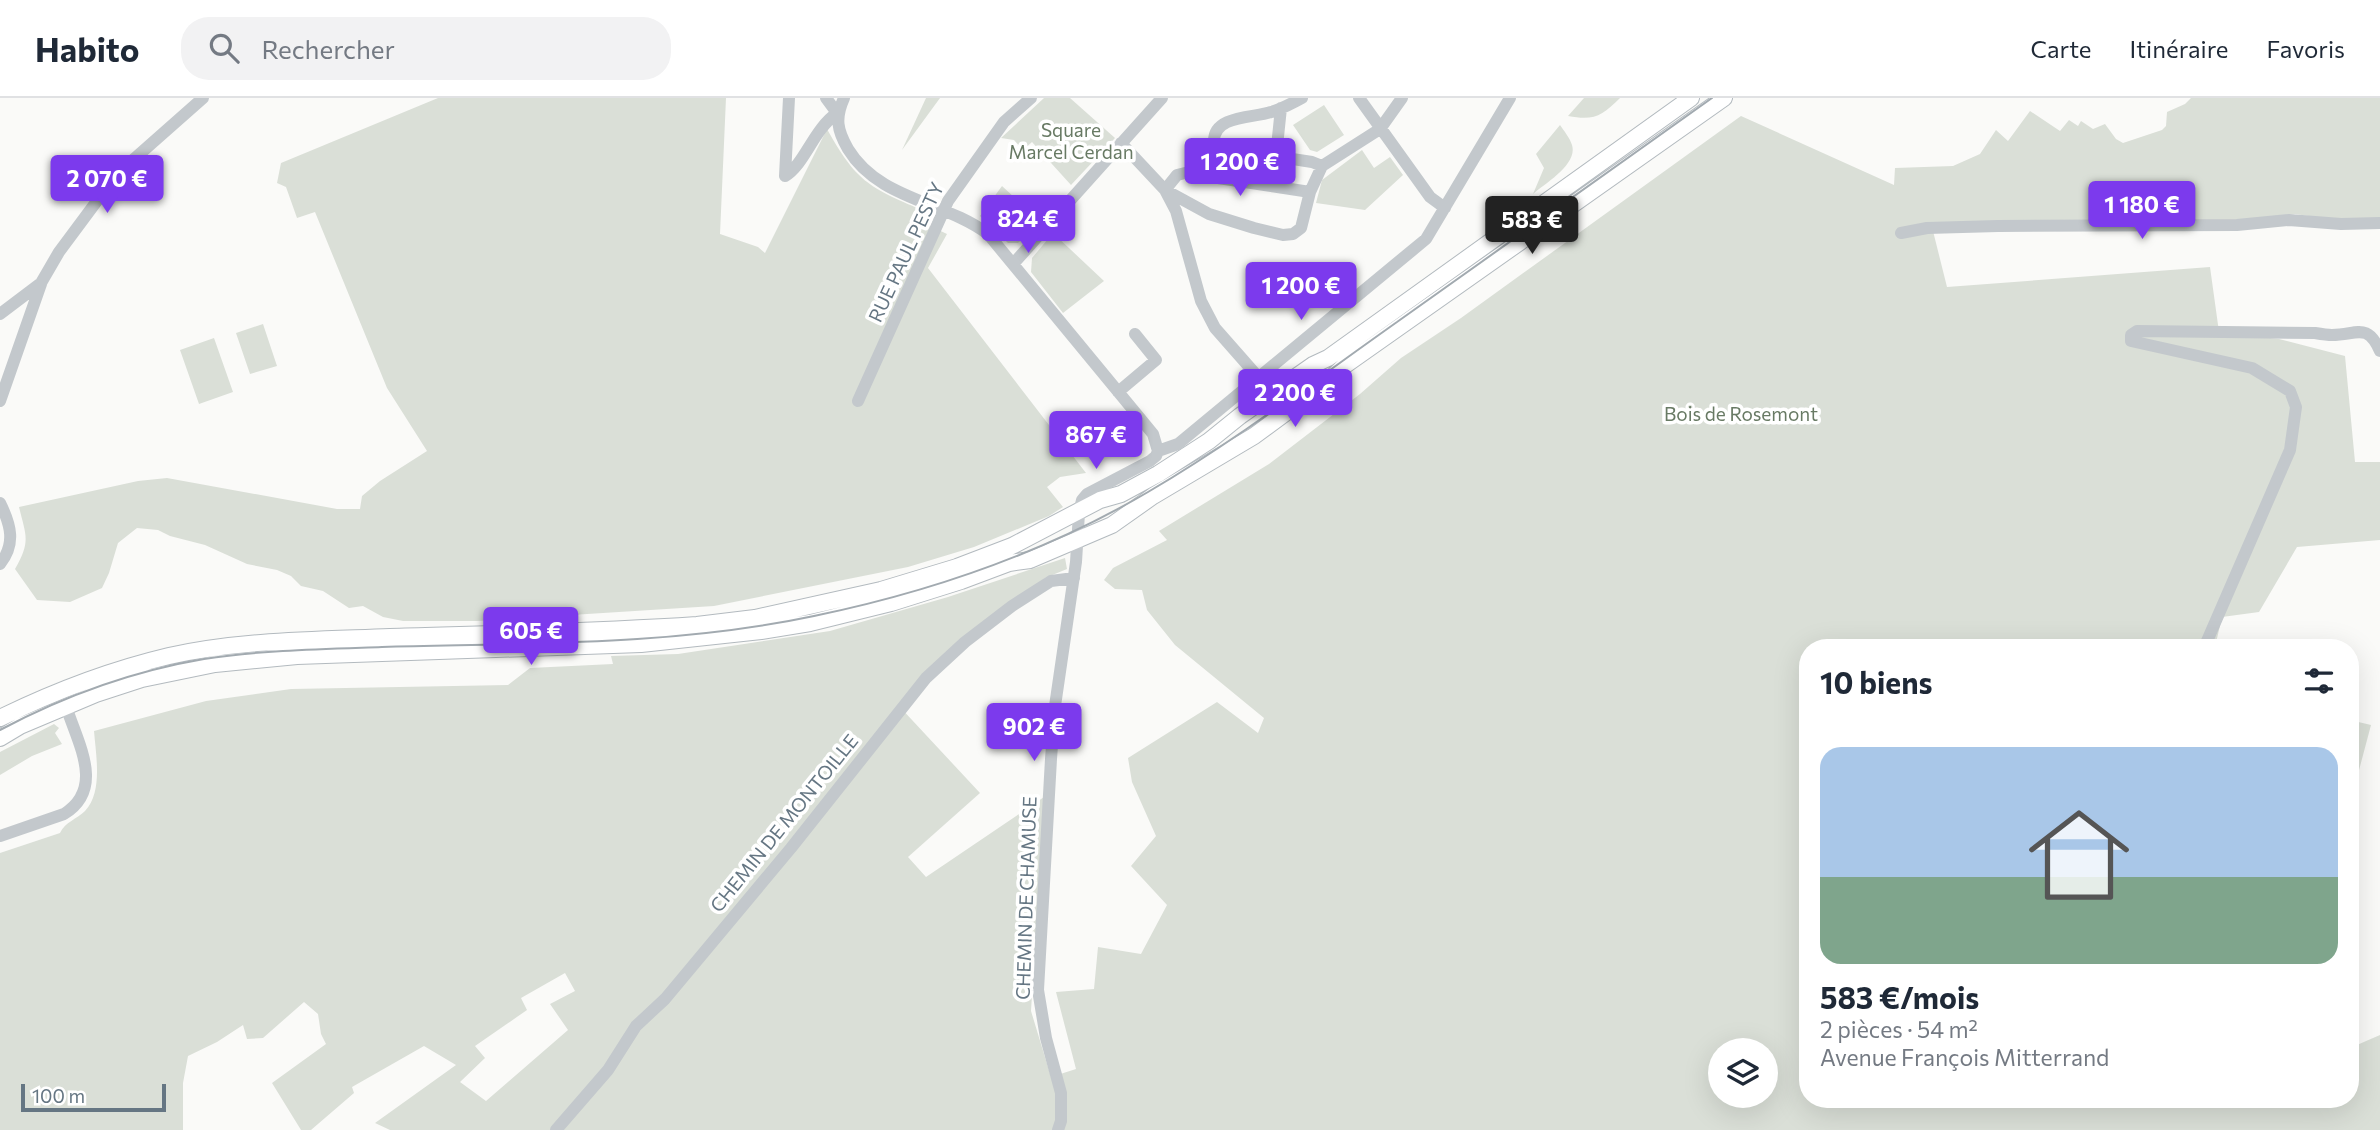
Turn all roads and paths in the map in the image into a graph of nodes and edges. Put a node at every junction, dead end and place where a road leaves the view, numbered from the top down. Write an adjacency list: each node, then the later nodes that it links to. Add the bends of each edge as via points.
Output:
1 (204, 98): 26 (street, via 117,174)
2 (789, 98): 14 (street, via 785,176 794,170 822,125)
3 (826, 98): 14 (street)
4 (844, 98): 14 (street)
5 (1031, 98): 22 (street, RUE PAUL PESTY, via 1004,122)
6 (1162, 98): 16 (street)
7 (1303, 98): 13 (street)
8 (1359, 98): 15 (street)
9 (1402, 98): 15 (street)
10 (1510, 98): 21 (street)
11 (1691, 98): 36 (main road, via 1193,453)
12 (1724, 98): 37 (main road, via 1344,366 1254,436 1112,525)
13 (1281, 108): 17 (street); 17 (street, via 1227,122 1214,135 1222,148)
14 (837, 113): 22 (street, via 844,142 875,179)
15 (1380, 129): 18 (street); 21 (street, via 1430,197)
16 (1121, 143): 19 (street); 25 (street)
17 (1276, 156): 18 (street)
18 (1322, 166): 20 (street)
19 (1165, 190): 20 (street, via 1177,175 1185,173); 20 (street, via 1209,214 1283,235 1301,228); 30 (street, via 1176,211 1206,310 1215,328)
20 (1310, 192)
21 (1445, 208): 30 (street, via 1426,239)
22 (943, 210): 25 (street, via 988,234); 33 (street, RUE PAUL PESTY)
23 (2380, 223): 24 (street, via 2289,220 2237,225 1998,226)
24 (1901, 233)
25 (1014, 263): 31 (street)
26 (41, 284): 27 (street); 32 (street)
27 (0, 314)
28 (1135, 334): 31 (street, via 1156,360)
29 (2380, 351): 40 (street, via 2370,335 2360,331 2332,335 2182,330 2131,335 2131,341 2252,368 2290,391 2296,407 2290,450)
30 (1259, 378): 34 (street, via 1178,444)
31 (1118, 392): 34 (street, via 1153,434)
32 (0, 401)
33 (858, 401)
34 (1158, 451): 36 (street, via 1150,461 1087,494)
35 (0, 503): 38 (street, via 9,520 11,540)
36 (1079, 513): 37 (street, CHEMIN DE CHAMUSE); 42 (main road, via 957,567 881,590 755,618 636,629 230,646 170,656 91,678)
37 (1076, 540): 39 (street, CHEMIN DE CHAMUSE); 41 (main road, via 1030,560 810,623 640,645 248,660 142,679)
38 (0, 564)
39 (1074, 578): 45 (street, CHEMIN DE MONTOILLE, via 1051,580 1012,606 926,678 701,956 636,1026 608,1070); 46 (street, CHEMIN DE CHAMUSE, via 1055,706 1038,990 1061,1093)
40 (2208, 639)
41 (66, 706): 43 (main road); 44 (street, via 87,769 82,798 65,814)
42 (0, 718)
43 (0, 738)
44 (0, 836)
45 (556, 1130)
46 (1058, 1130)

